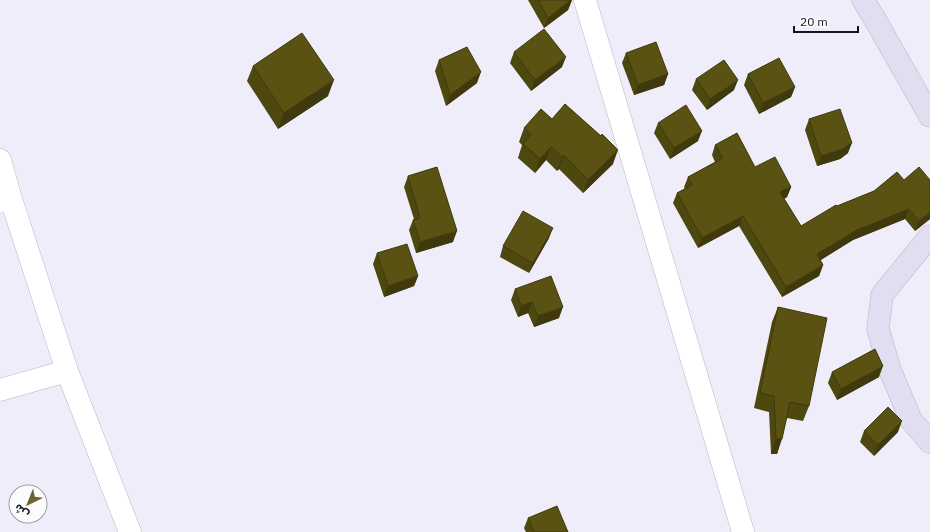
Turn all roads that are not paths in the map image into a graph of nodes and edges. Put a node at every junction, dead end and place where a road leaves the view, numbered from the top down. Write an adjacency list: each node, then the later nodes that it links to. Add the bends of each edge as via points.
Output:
1 (585, 0): 11 (street)
2 (863, 0): 3 (street)
3 (930, 116)
4 (0, 160): 5 (street)
5 (6, 201): 7 (street)
6 (930, 236): 9 (street, via 882,295 878,329 890,370 911,420)
7 (67, 371): 8 (street); 10 (street)
8 (0, 390)
9 (930, 442)
10 (130, 532)
11 (743, 532)

